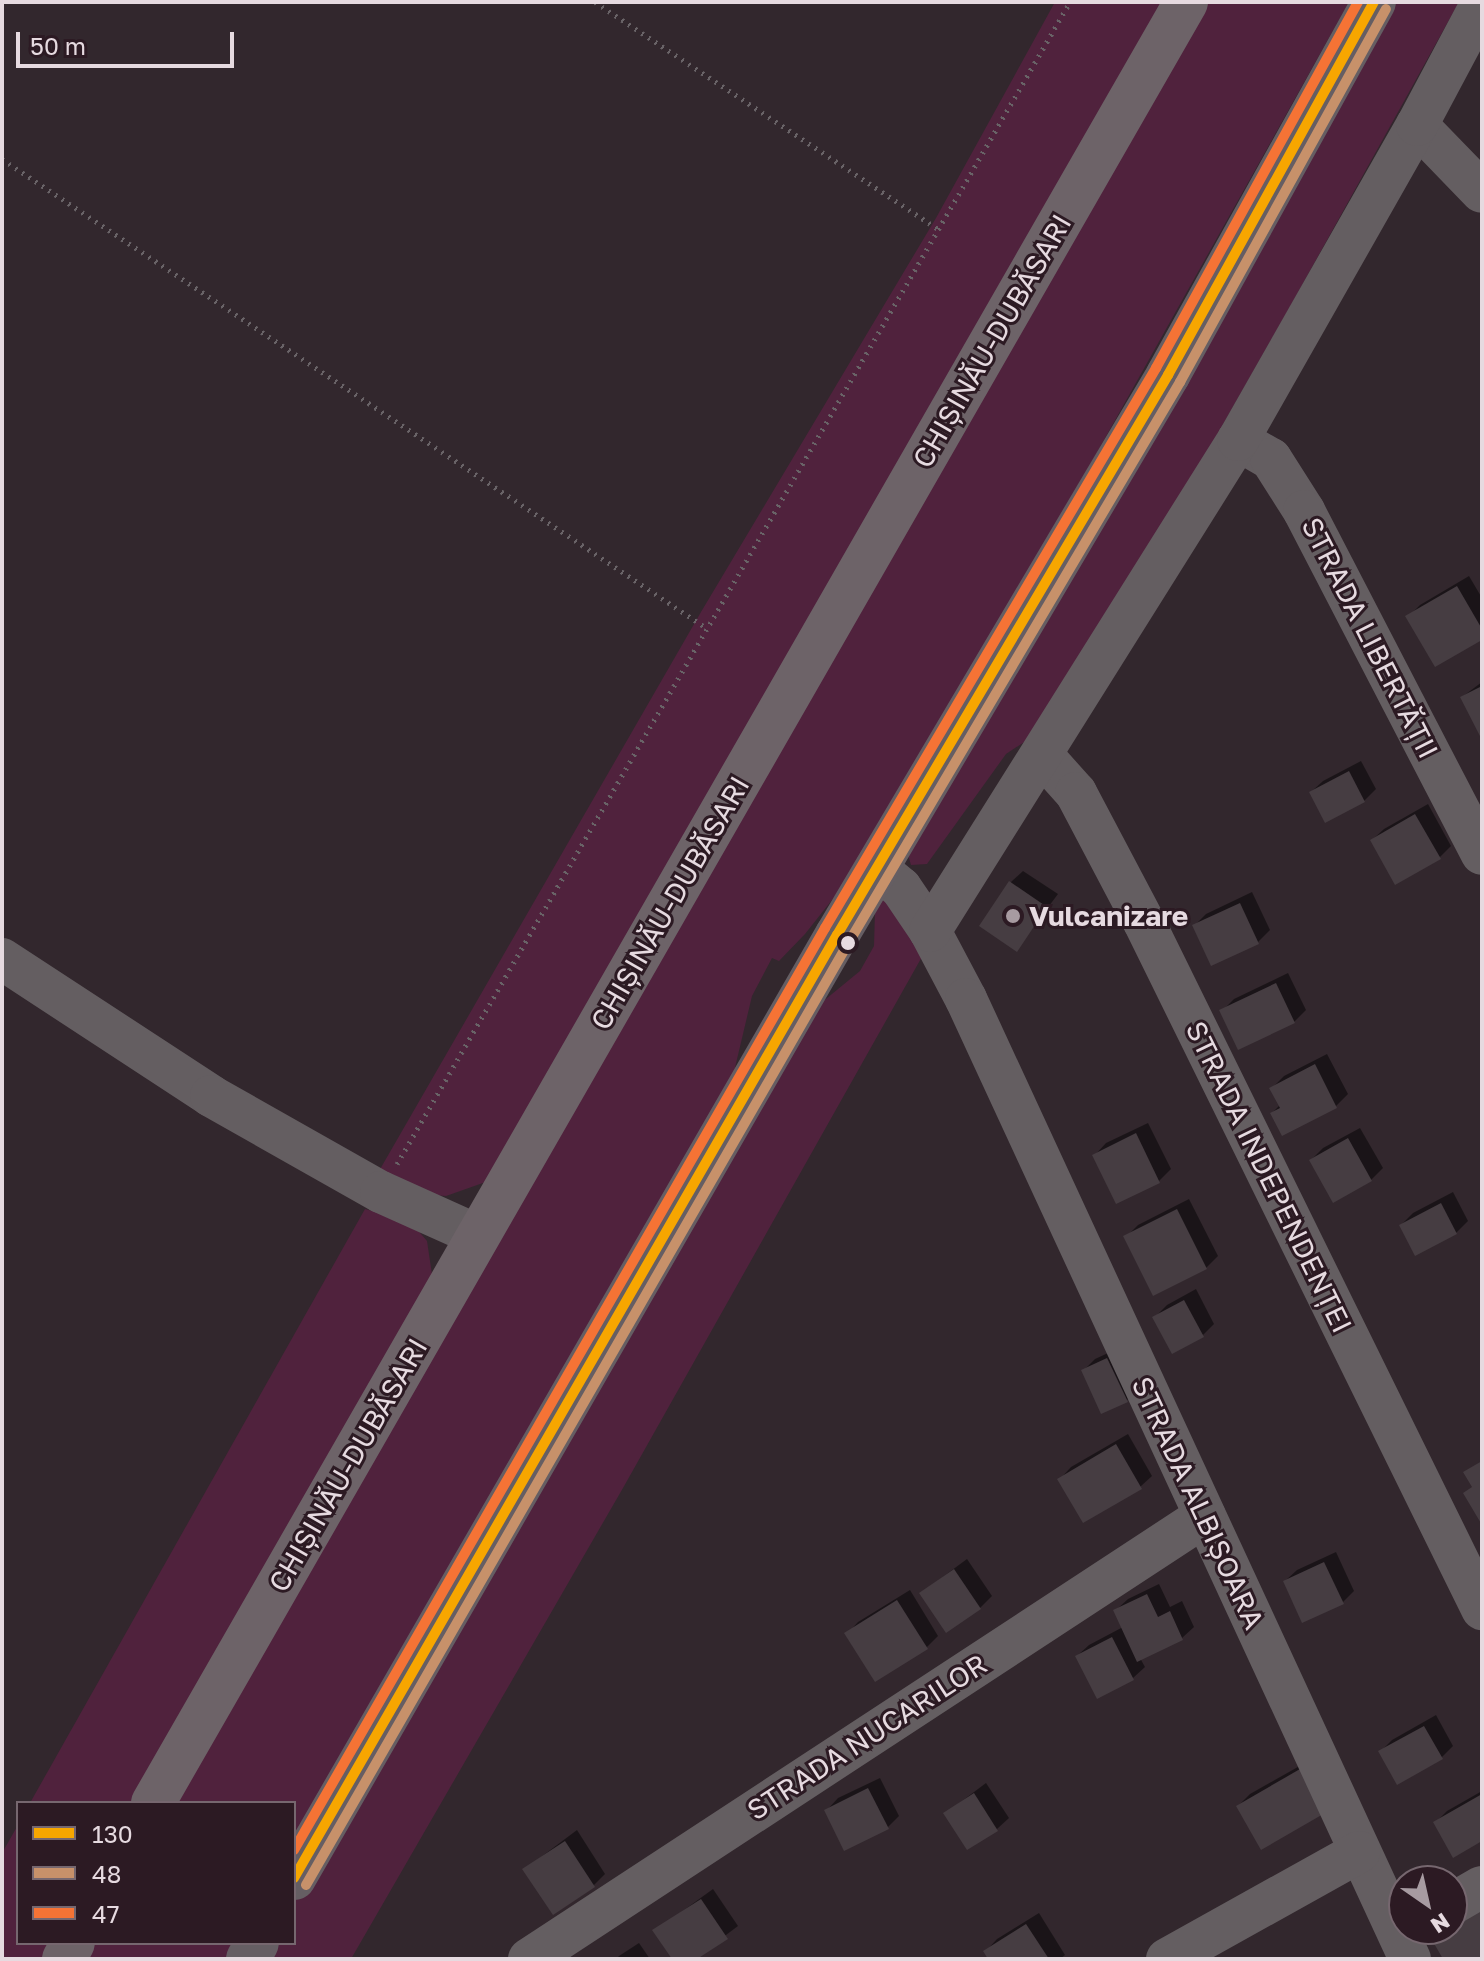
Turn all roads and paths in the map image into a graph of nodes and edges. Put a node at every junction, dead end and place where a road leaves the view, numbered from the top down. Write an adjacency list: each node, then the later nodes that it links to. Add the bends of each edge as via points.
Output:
1 (595, 2): 9 (path)
2 (1070, 2): 9 (path)
3 (1186, 2): 18 (highway, CHIȘINĂU-DUBĂSARI)
4 (1374, 2): 14 (main road, via 1168,375)
5 (1482, 3): 6 (street)
6 (1417, 125): 8 (street); 10 (street)
7 (2, 159): 11 (path)
8 (1482, 192)
9 (939, 230): 11 (path)
10 (1238, 440): 12 (street); 13 (street, STRADA LIBERTĂȚII, via 1271,459 1304,511)
11 (705, 627): 17 (path)
12 (1042, 755): 15 (street); 20 (street, STRADA INDEPENDENȚEI, via 1076,793 1144,922)
13 (1482, 854)
14 (877, 868): 15 (street, STRADA ALBIȘOARA, via 901,888); 23 (main road)
15 (930, 931): 19 (street, STRADA ALBIȘOARA)
16 (2, 959): 17 (street, via 211,1096)
17 (381, 1192): 18 (street)
18 (479, 1236): 21 (highway, CHIȘINĂU-DUBĂSARI)
19 (1205, 1516): 22 (street, STRADA ALBIȘOARA); 25 (street, STRADA NUCARILOR)
20 (1482, 1609)
21 (154, 1801)
22 (1359, 1852): 24 (street, STRADA ALBIȘOARA); 26 (street)
23 (296, 1875)
24 (1388, 1915)
25 (529, 1959)
26 (1167, 1959)

